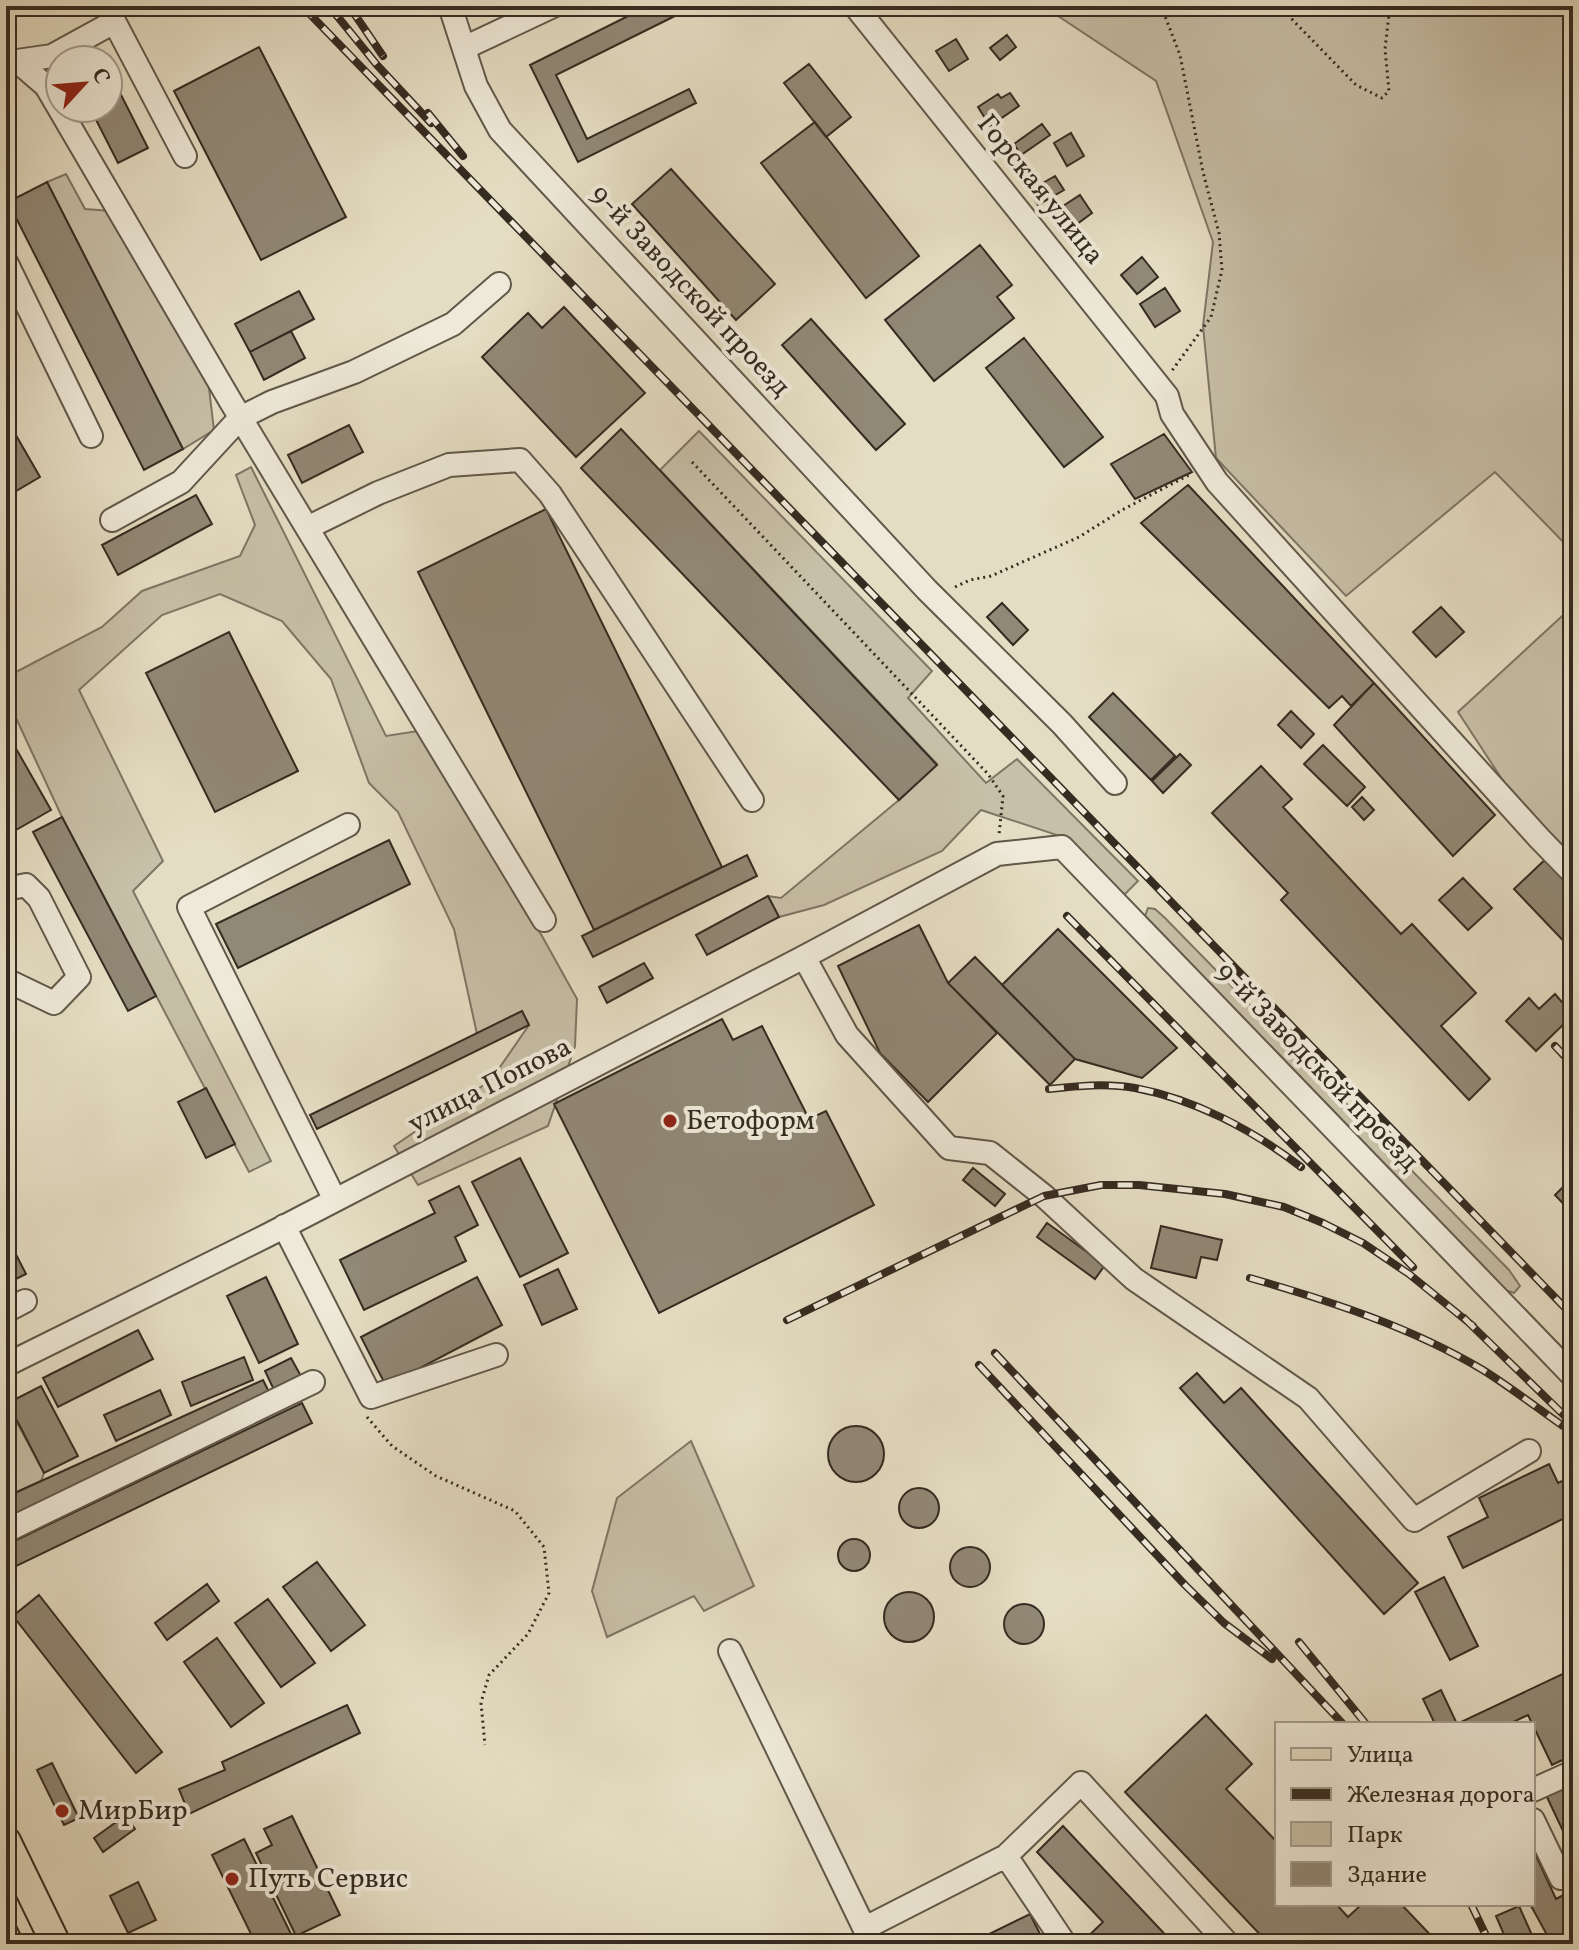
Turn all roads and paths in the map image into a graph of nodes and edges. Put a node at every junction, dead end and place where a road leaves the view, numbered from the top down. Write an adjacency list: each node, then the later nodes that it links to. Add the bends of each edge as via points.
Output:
1 (450, 6): 8 (street, 9-й Заводской проезд)
2 (553, 6): 8 (street)
3 (855, 6): 13 (street, Горская улица)
4 (1165, 6): 13 (path, via 1219,233 1222,270 1211,317 1170,373)
5 (1279, 6): 6 (path, via 1356,85 1382,98 1389,91 1385,49)
6 (1390, 6)
7 (110, 14): 9 (street, via 52,56); 10 (street)
8 (464, 48): 21 (street, 9-й Заводской проезд, via 476,86 500,130 927,590)
9 (12, 61): 14 (street, via 46,86)
10 (185, 156)
11 (6, 262): 15 (street)
12 (499, 284): 14 (street, via 453,324)
13 (1170, 405): 17 (street, Горская улица)
14 (240, 418): 18 (street, via 181,482); 19 (street)
15 (91, 436)
16 (692, 462): 24 (path, via 988,774 1003,796)
17 (1205, 464): 20 (path, via 1079,537); 25 (street, Горская улица)
18 (112, 520)
19 (307, 528): 22 (street, via 449,465 520,460 550,494); 27 (street)
20 (955, 587)
21 (1115, 783)
22 (752, 800)
23 (348, 825): 30 (street, via 189,907)
24 (997, 854): 28 (street, улица Попова); 34 (street, 9-й Заводской проезд, via 1062,847)
25 (1573, 873)
26 (6, 889): 29 (street, via 26,885 39,898 79,977 54,1003)
27 (544, 920)
28 (804, 957): 30 (street, улица Попова); 37 (street, via 847,1035 949,1148 990,1153 1134,1279 1308,1398 1414,1520)
29 (6, 980)
30 (335, 1200): 31 (street, улица Попова)
31 (284, 1226): 32 (street, via 371,1397); 33 (street, улица Попова)
32 (496, 1355)
33 (6, 1365)
34 (1573, 1376)
35 (313, 1382): 38 (street)
36 (367, 1417): 40 (path, via 392,1446 436,1476 515,1511 544,1547 549,1593 528,1634 489,1675 481,1703)
37 (1529, 1451)
38 (6, 1531)
39 (730, 1651): 47 (street)
40 (485, 1745)
41 (1573, 1772): 42 (street)
42 (1535, 1789)
43 (1535, 1824): 46 (street, via 1561,1878)
44 (6, 1841): 48 (main road)
45 (1006, 1856): 47 (street); 49 (street); 50 (street, via 1081,1783)
46 (1573, 1878)
47 (868, 1936)
48 (56, 1944)
49 (1065, 1944)
50 (1228, 1944)

